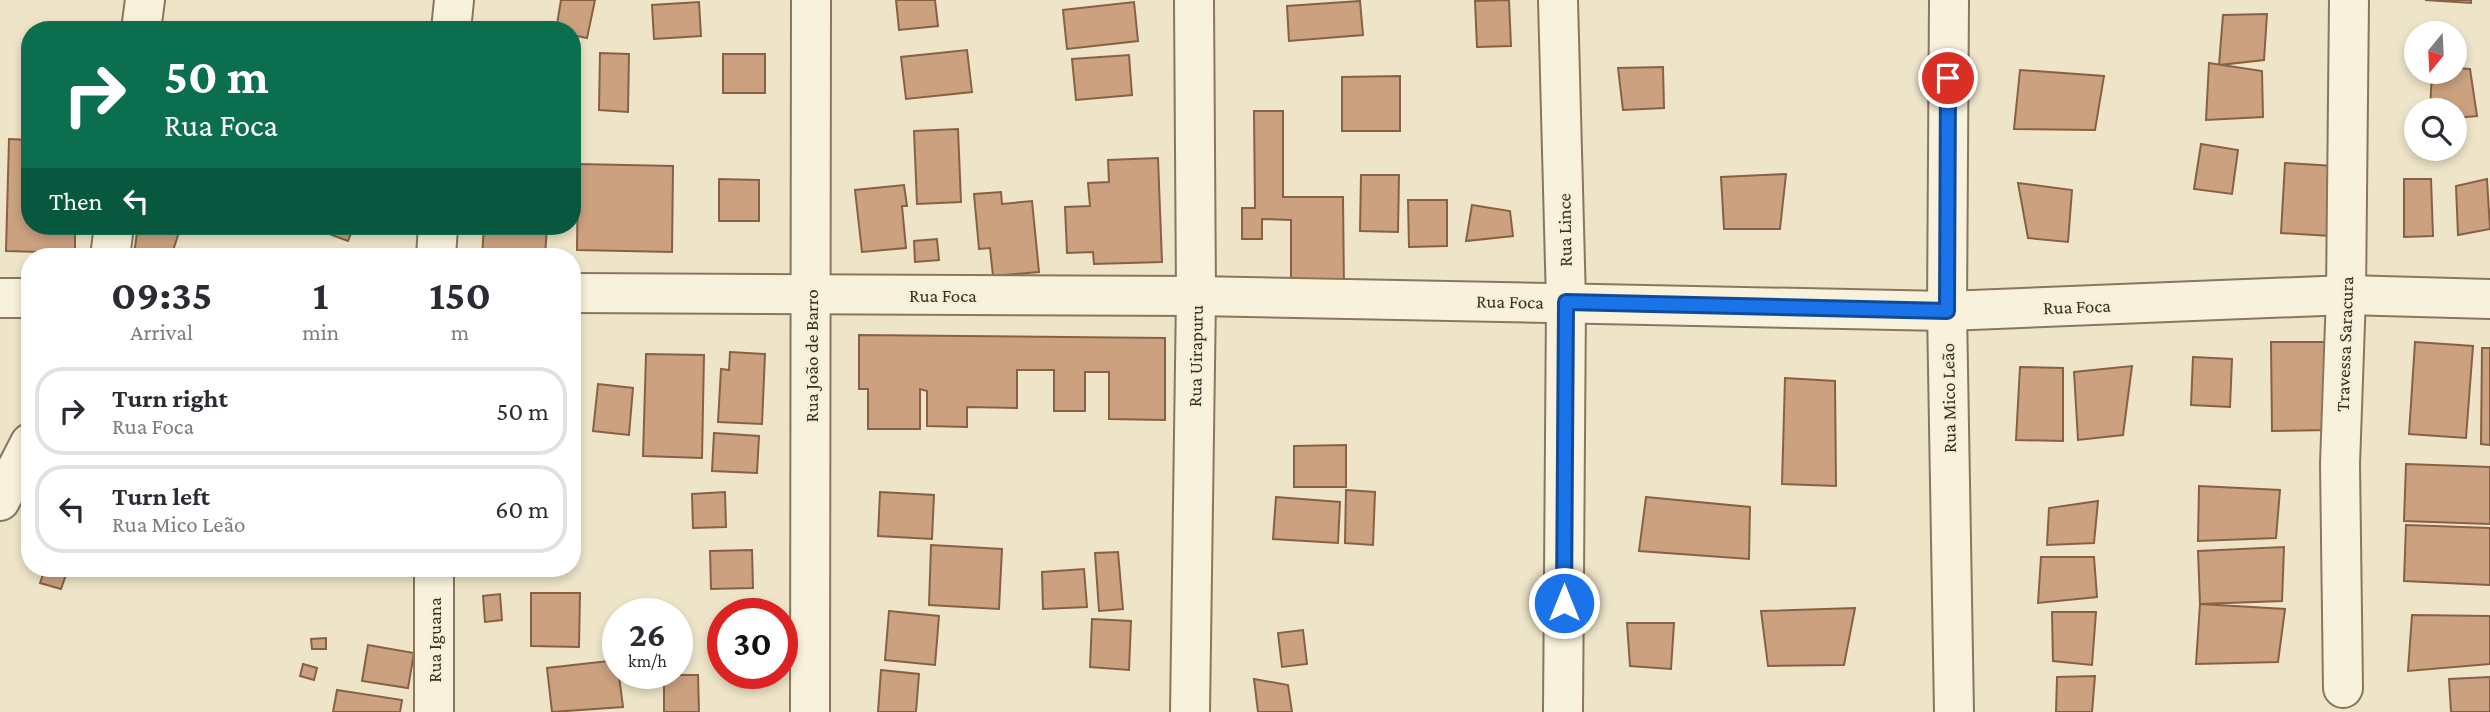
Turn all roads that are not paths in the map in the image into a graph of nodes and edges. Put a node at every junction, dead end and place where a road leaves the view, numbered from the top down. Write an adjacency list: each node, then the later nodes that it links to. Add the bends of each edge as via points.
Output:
1 (145, 0): 8 (street)
2 (454, 0): 9 (street)
3 (811, 0): 11 (street, Rua João de Barro)
4 (1194, 0): 13 (street, Rua Uirapuru)
5 (1558, 0): 17 (street, Rua Lince)
6 (1949, 0): 18 (street, Rua Mico Leão)
7 (2349, 0): 12 (street, Travessa Saracura)
8 (142, 21)
9 (453, 21)
10 (581, 293): 11 (street, Rua Foca)
11 (811, 294): 13 (street, Rua Foca); 24 (street, Rua João de Barro)
12 (2346, 295): 16 (street, Rua Foca); 18 (street, Rua Foca); 22 (street, Travessa Saracura, via 2340,464)
13 (1196, 296): 17 (street, Rua Foca); 25 (street, Rua Uirapuru)
14 (0, 298): 15 (street)
15 (21, 298)
16 (2490, 299)
17 (1566, 302): 18 (street, Rua Foca); 26 (street, Rua Lince)
18 (1947, 311): 27 (street, Rua Mico Leão)
19 (21, 460): 20 (street)
20 (0, 500)
21 (434, 577): 23 (street, Rua Iguana)
22 (2343, 688)
23 (435, 712)
24 (810, 712)
25 (1190, 712)
26 (1563, 712)
27 (1954, 712)

